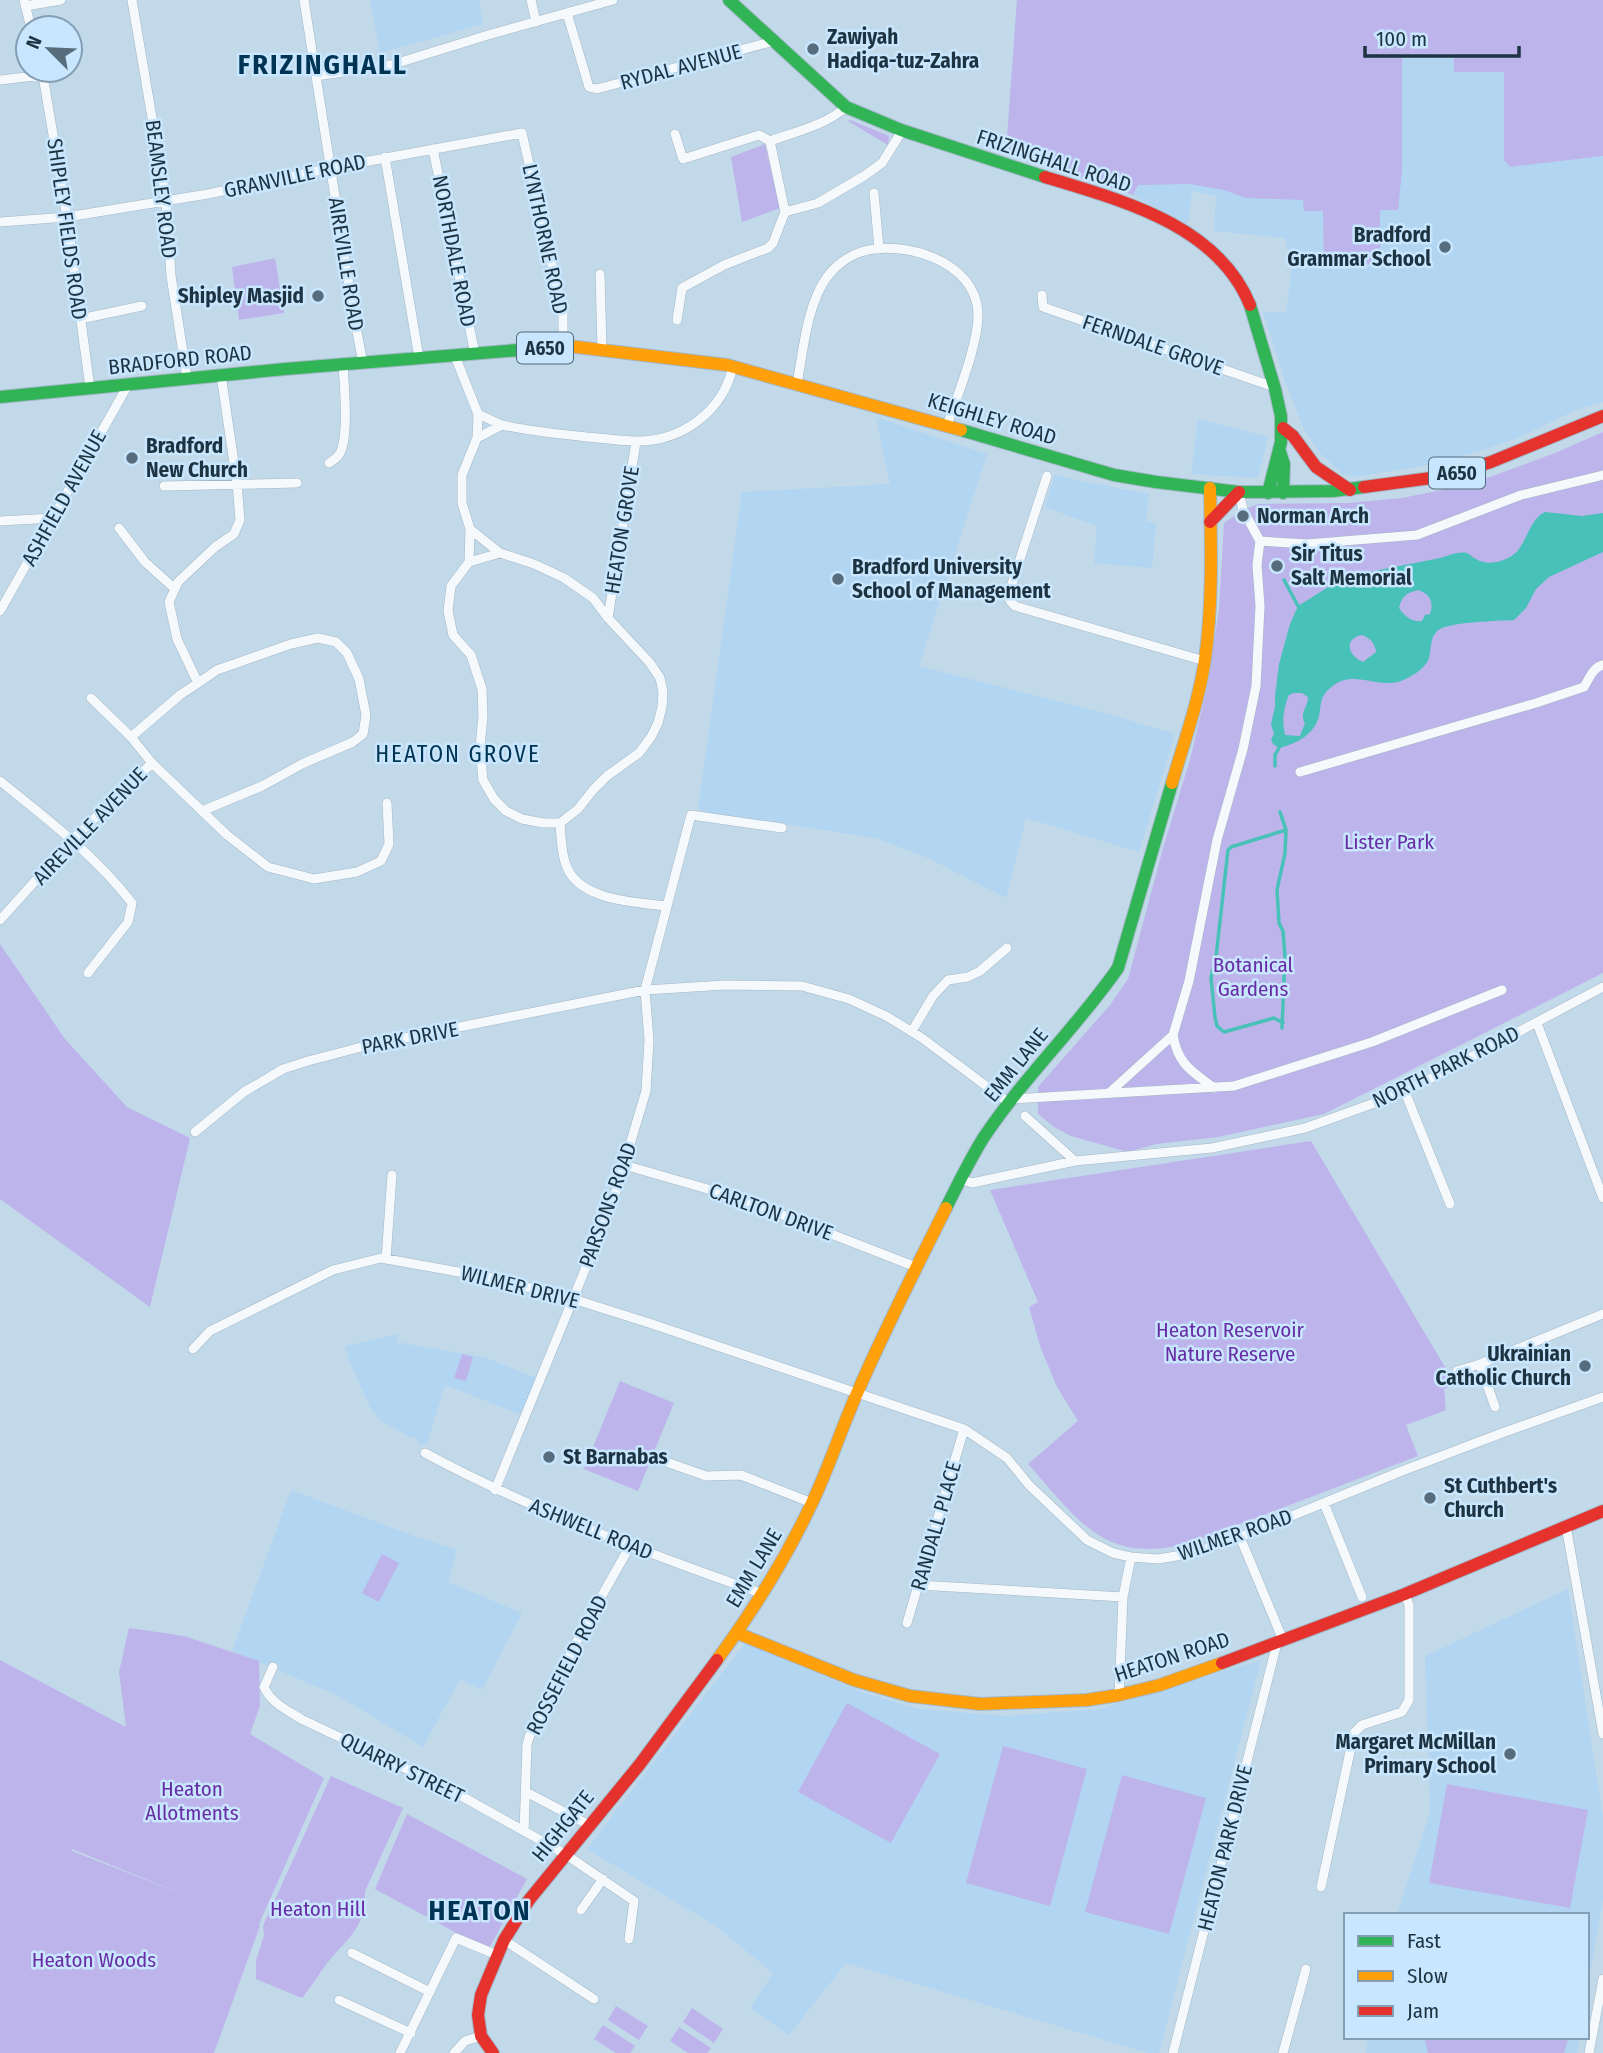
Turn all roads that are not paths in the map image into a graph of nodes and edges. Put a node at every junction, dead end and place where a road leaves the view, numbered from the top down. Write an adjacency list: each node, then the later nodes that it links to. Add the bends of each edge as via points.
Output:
1 (61, 0): 7 (street)
2 (132, 0): 22 (street, BEAMSLEY ROAD)
3 (304, 0): 11 (street, AIREVILLE ROAD)
4 (531, 0): 9 (street)
5 (613, 0): 8 (street)
6 (729, 0): 10 (main road, FRIZINGHALL ROAD)
7 (24, 3)
8 (568, 13): 9 (street); 10 (street, RYDAL AVENUE, via 589,87 597,89)
9 (536, 22): 11 (street, via 391,65)
10 (774, 41): 13 (main road, FRIZINGHALL ROAD)
11 (316, 76): 20 (street, AIREVILLE ROAD)
12 (45, 84): 24 (street, SHIPLEY FIELDS ROAD)
13 (846, 107): 14 (main road, FRIZINGHALL ROAD); 17 (street)
14 (902, 131): 23 (street, via 882,163 864,176 818,203); 44 (main road, FRIZINGHALL ROAD, via 1136,208 1212,251 1239,283)
15 (522, 133): 18 (street, GRANVILLE ROAD); 32 (street, LYNTHORNE ROAD, via 561,306)
16 (675, 134): 17 (street, via 683,159 759,135)
17 (770, 141): 23 (street)
18 (433, 149): 19 (street, GRANVILLE ROAD); 34 (street, NORTHDALE ROAD)
19 (385, 158): 20 (street, GRANVILLE ROAD); 36 (street)
20 (331, 168): 22 (street, GRANVILLE ROAD); 37 (street, AIREVILLE ROAD)
21 (874, 193): 26 (street)
22 (166, 200): 24 (street, GRANVILLE ROAD); 41 (street, BEAMSLEY ROAD, via 171,276)
23 (785, 212): 31 (street, via 768,248 682,288)
24 (67, 217): 25 (street, GRANVILLE ROAD); 30 (street, SHIPLEY FIELDS ROAD)
25 (0, 222)
26 (879, 249): 42 (street, via 848,257 819,291); 50 (street, via 918,253 948,264 975,297 977,331)
27 (600, 274): 33 (street)
28 (1042, 295): 44 (street, FERNDALE GROVE, via 1043,307)
29 (142, 306): 30 (street)
30 (80, 320): 45 (street, SHIPLEY FIELDS ROAD)
31 (677, 320)
32 (563, 346): 33 (main road, KEIGHLEY ROAD / A650); 34 (main road, KEIGHLEY ROAD / A650)
33 (603, 349): 39 (main road, KEIGHLEY ROAD / A650)
34 (475, 354): 35 (main road, KEIGHLEY ROAD / A650)
35 (455, 356): 36 (main road, KEIGHLEY ROAD / A650); 47 (street)
36 (419, 358): 37 (main road, KEIGHLEY ROAD / A650)
37 (363, 363): 38 (main road, BRADFORD ROAD / A650)
38 (343, 364): 40 (main road, BRADFORD ROAD / A650); 55 (street, via 343,447)
39 (733, 366): 42 (main road, KEIGHLEY ROAD / A650); 53 (street, HEATON GROVE, via 724,393 692,425 668,437)
40 (221, 376): 41 (main road, BRADFORD ROAD / A650); 58 (street)
41 (187, 378): 43 (main road, BRADFORD ROAD / A650)
42 (797, 384): 50 (main road, KEIGHLEY ROAD / A650)
43 (128, 385): 45 (main road, BRADFORD ROAD / A650); 66 (street, ASHFIELD AVENUE)
44 (1274, 387): 51 (main road, FRIZINGHALL ROAD)
45 (90, 388): 46 (main road, BRADFORD ROAD / A650)
46 (0, 397)
47 (478, 414): 49 (street, HEATON GROVE); 52 (street)
48 (1603, 415): 62 (main road, KEIGHLEY ROAD / A650, via 1446,476)
49 (502, 425): 52 (street); 53 (street, HEATON GROVE)
50 (947, 426): 61 (main road, KEIGHLEY ROAD / A650, via 1114,475)
51 (1283, 428): 54 (main road, FRIZINGHALL ROAD); 62 (main road, via 1316,467)
52 (477, 438): 70 (street, via 462,475 462,503)
53 (636, 442): 76 (street, HEATON GROVE)
54 (1279, 449): 64 (main road, FRIZINGHALL ROAD); 65 (main road, FRIZINGHALL ROAD, via 1284,464)
55 (329, 463)
56 (1603, 475): 71 (street, via 1521,495 1417,535 1307,544)
57 (1046, 476): 77 (street, via 1009,596 1011,603)
58 (237, 483): 59 (street); 60 (street); 74 (street, via 240,520 234,534)
59 (297, 483)
60 (164, 486)
61 (1210, 488): 63 (main road, KEIGHLEY ROAD / A650); 68 (main road, EMM LANE)
62 (1350, 489): 65 (main road, KEIGHLEY ROAD / A650)
63 (1239, 492): 64 (main road, KEIGHLEY ROAD / A650); 68 (main road); 71 (street)
64 (1268, 493): 65 (main road, KEIGHLEY ROAD / A650)
65 (1283, 493)
66 (53, 517): 67 (street); 75 (street, ASHFIELD AVENUE)
67 (0, 521)
68 (1210, 522): 77 (main road, EMM LANE)
69 (119, 528): 74 (street, via 145,562)
70 (470, 529): 72 (street, HEATON GROVE); 73 (street)
71 (1260, 541): 99 (street, via 1256,686)
72 (500, 553): 73 (street); 76 (street, HEATON GROVE, via 564,578 593,598)
73 (469, 562): 87 (street, via 451,586 448,611 453,635 471,655 482,689 482,780 506,811 543,824)
74 (175, 589): 79 (street, via 169,602 177,639)
75 (0, 611)
76 (608, 618): 87 (street, HEATON GROVE, via 660,678 663,707 639,753 607,776)
77 (1205, 660): 103 (main road, EMM LANE, via 1118,968)
78 (1603, 665): 83 (street, via 1584,687)
79 (198, 683): 81 (street, AIREVILLE AVENUE); 86 (street, AIREVILLE AVENUE, via 217,670 317,638 336,642 347,653 359,679 366,715 363,734 353,742)
80 (91, 698): 81 (street)
81 (131, 737): 82 (street, AIREVILLE AVENUE)
82 (152, 763): 86 (street); 89 (street, AIREVILLE AVENUE)
83 (1300, 772)
84 (0, 781): 89 (street)
85 (387, 803): 86 (street, via 389,844 381,861 357,872 314,879 268,867)
86 (202, 811)
87 (561, 823): 90 (street, via 565,865 586,888 608,898)
88 (782, 828): 90 (street, via 691,815)
89 (73, 839): 91 (street, AIREVILLE AVENUE); 93 (street, via 132,903 128,922)
90 (667, 906): 95 (street)
91 (0, 920)
92 (1007, 948): 98 (street, via 980,971 948,980)
93 (88, 974)
94 (1603, 986): 97 (street, NORTH PARK ROAD)
95 (645, 990): 98 (street, PARK DRIVE, via 802,986 849,999); 105 (street, PARK DRIVE, via 369,1045 283,1069 244,1092); 107 (street, PARSONS ROAD, via 649,1040 646,1091)
96 (1502, 990): 100 (street, via 1372,1042 1244,1084)
97 (1537, 1023): 101 (street, NORTH PARK ROAD); 110 (street)
98 (912, 1031): 103 (street, PARK DRIVE)
99 (1173, 1035): 100 (street, via 1180,1059); 102 (street)
100 (1214, 1088): 102 (street)
101 (1405, 1092): 106 (street, NORTH PARK ROAD, via 1266,1137 1212,1148); 111 (street)
102 (1109, 1093): 103 (street)
103 (1011, 1101): 109 (main road, EMM LANE)
104 (1026, 1116): 106 (street)
105 (195, 1132)
106 (1075, 1161): 109 (street, via 972,1183)
107 (624, 1165): 113 (street, CARLTON DRIVE, via 738,1198); 114 (street, PARSONS ROAD)
108 (392, 1175): 112 (street)
109 (960, 1179): 113 (main road, EMM LANE)
110 (1603, 1198)
111 (1450, 1204)
112 (386, 1259): 114 (street, WILMER DRIVE, via 492,1278); 116 (street, WILMER DRIVE, via 333,1270 210,1331)
113 (916, 1267): 119 (main road, EMM LANE)
114 (573, 1299): 119 (street, WILMER DRIVE); 125 (street, PARSONS ROAD)
115 (1603, 1314): 117 (street)
116 (193, 1349)
117 (1480, 1364): 118 (street); 121 (street)
118 (1458, 1371)
119 (857, 1393): 122 (street, WILMER ROAD); 126 (main road, EMM LANE)
120 (1603, 1397): 127 (street, WILMER ROAD)
121 (1495, 1407)
122 (964, 1429): 132 (street, WILMER ROAD, via 1007,1458 1087,1540); 133 (street, RANDALL PLACE)
123 (425, 1453): 125 (street, ASHWELL ROAD)
124 (658, 1459): 126 (street, via 706,1476 741,1475)
125 (495, 1490): 131 (street, ASHWELL ROAD)
126 (812, 1503): 134 (main road, EMM LANE)
127 (1324, 1503): 130 (street, WILMER ROAD); 137 (street)
128 (1603, 1511): 129 (main road, HEATON ROAD)
129 (1566, 1526): 135 (main road, HEATON ROAD); 143 (street)
130 (1240, 1537): 132 (street, WILMER ROAD, via 1194,1553 1158,1559); 140 (street)
131 (630, 1546): 134 (street, ASHWELL ROAD); 144 (street, ROSSEFIELD ROAD, via 529,1737)
132 (1131, 1557): 136 (street)
133 (918, 1585): 136 (street); 138 (street, RANDALL PLACE)
134 (763, 1594): 139 (main road, EMM LANE)
135 (1405, 1594): 140 (main road, HEATON ROAD); 149 (street, via 1409,1605 1409,1700 1402,1712 1362,1725 1354,1733)
136 (1123, 1597): 142 (street)
137 (1362, 1597)
138 (907, 1623)
139 (737, 1633): 142 (main road, HEATON ROAD, via 854,1680 910,1696 980,1704); 145 (main road, HIGHGATE)
140 (1280, 1641): 142 (main road, HEATON ROAD, via 1160,1685); 165 (street, HEATON PARK DRIVE)
141 (273, 1667): 146 (street, QUARRY STREET, via 264,1687 268,1697 286,1710)
142 (1119, 1695)
143 (1603, 1734)
144 (526, 1792): 145 (street); 146 (street, ROSSEFIELD ROAD)
145 (589, 1825): 147 (main road, HIGHGATE)
146 (524, 1831): 147 (street, QUARRY STREET)
147 (565, 1853): 148 (street, QUARRY STREET); 152 (main road, HIGHGATE)
148 (603, 1879): 150 (street); 151 (street, QUARRY STREET, via 634,1900)
149 (1321, 1888)
150 (581, 1910)
151 (629, 1938)
152 (504, 1940): 154 (main road, HIGHGATE); 158 (street)
153 (352, 1953): 157 (street)
154 (497, 1955): 157 (street, via 456,1938); 161 (main road, HIGHGATE, via 481,1995)
155 (1306, 1969): 166 (street)
156 (1603, 1979): 167 (street)
157 (430, 1992): 160 (street)
158 (594, 1998)
159 (339, 2000): 160 (street)
160 (411, 2033): 162 (street)
161 (481, 2036): 163 (street, via 464,2040); 164 (main road)
162 (400, 2053)
163 (454, 2053)
164 (493, 2053)
165 (1173, 2053)
166 (1283, 2053)
167 (1589, 2053)

